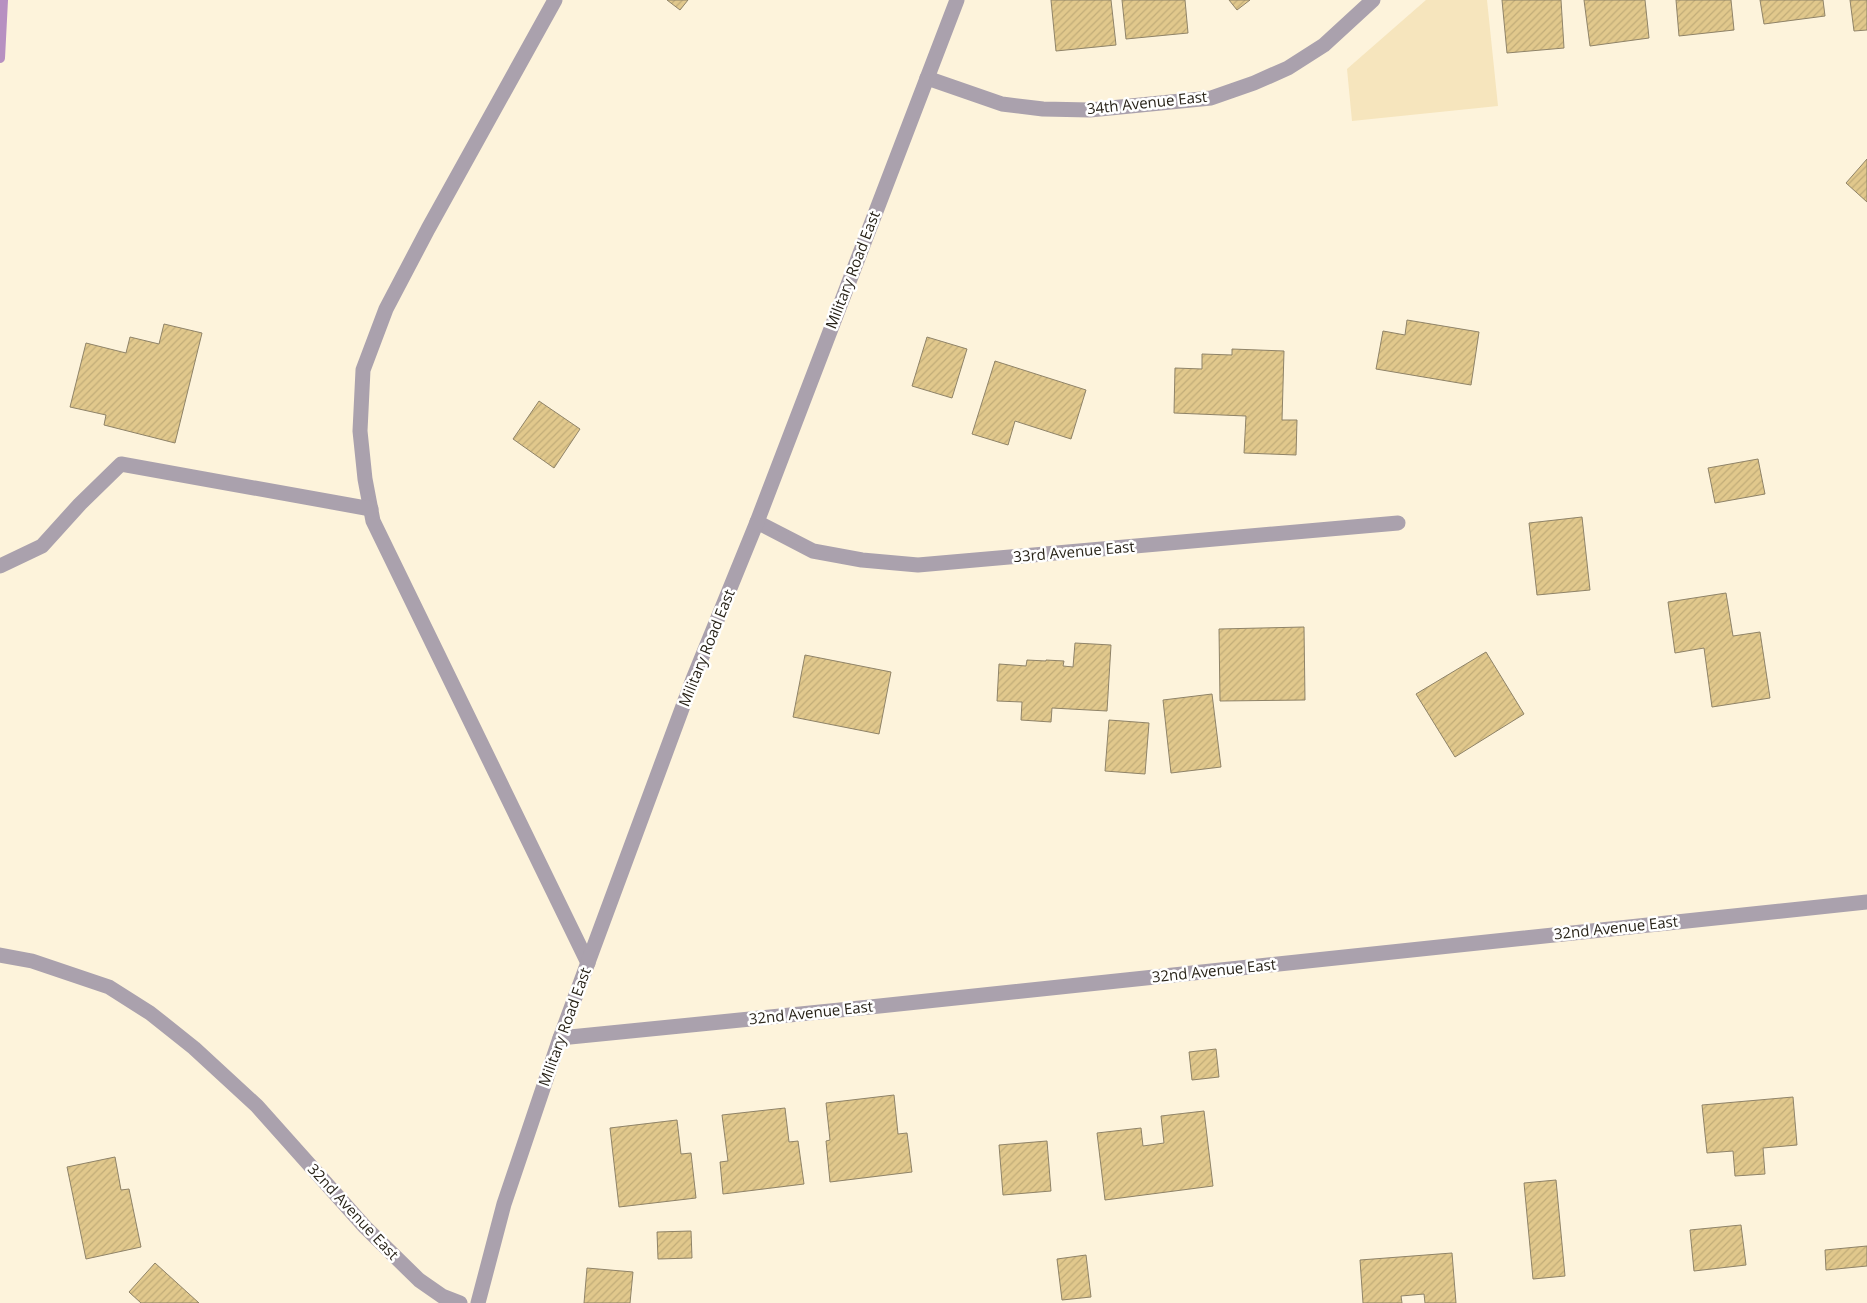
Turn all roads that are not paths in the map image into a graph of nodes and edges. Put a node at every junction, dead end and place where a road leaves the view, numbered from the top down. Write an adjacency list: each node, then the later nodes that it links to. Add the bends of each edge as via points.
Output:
1 (556, 0): 5 (street, via 386,309 364,370 360,431)
2 (957, 0): 4 (street, Military Road East)
3 (1374, 0): 4 (street, 34th Avenue East, via 1324,45 1288,68 1211,98 1090,110 1043,110 1002,104)
4 (927, 78): 6 (street, Military Road East)
5 (371, 509): 8 (street, via 121,464 42,546); 11 (street)
6 (757, 522): 7 (street, 33rd Avenue East, via 813,551 918,566); 11 (street, Military Road East, via 693,679)
7 (1398, 523)
8 (0, 566)
9 (1867, 902): 12 (street, 32nd Avenue East)
10 (0, 954): 13 (street, 32nd Avenue East, via 32,961 109,987 150,1013 257,1106 365,1227 419,1280 442,1296)
11 (588, 963): 12 (street, Military Road East)
12 (560, 1038): 14 (street, Military Road East, via 504,1204)
13 (460, 1303)
14 (478, 1303)

